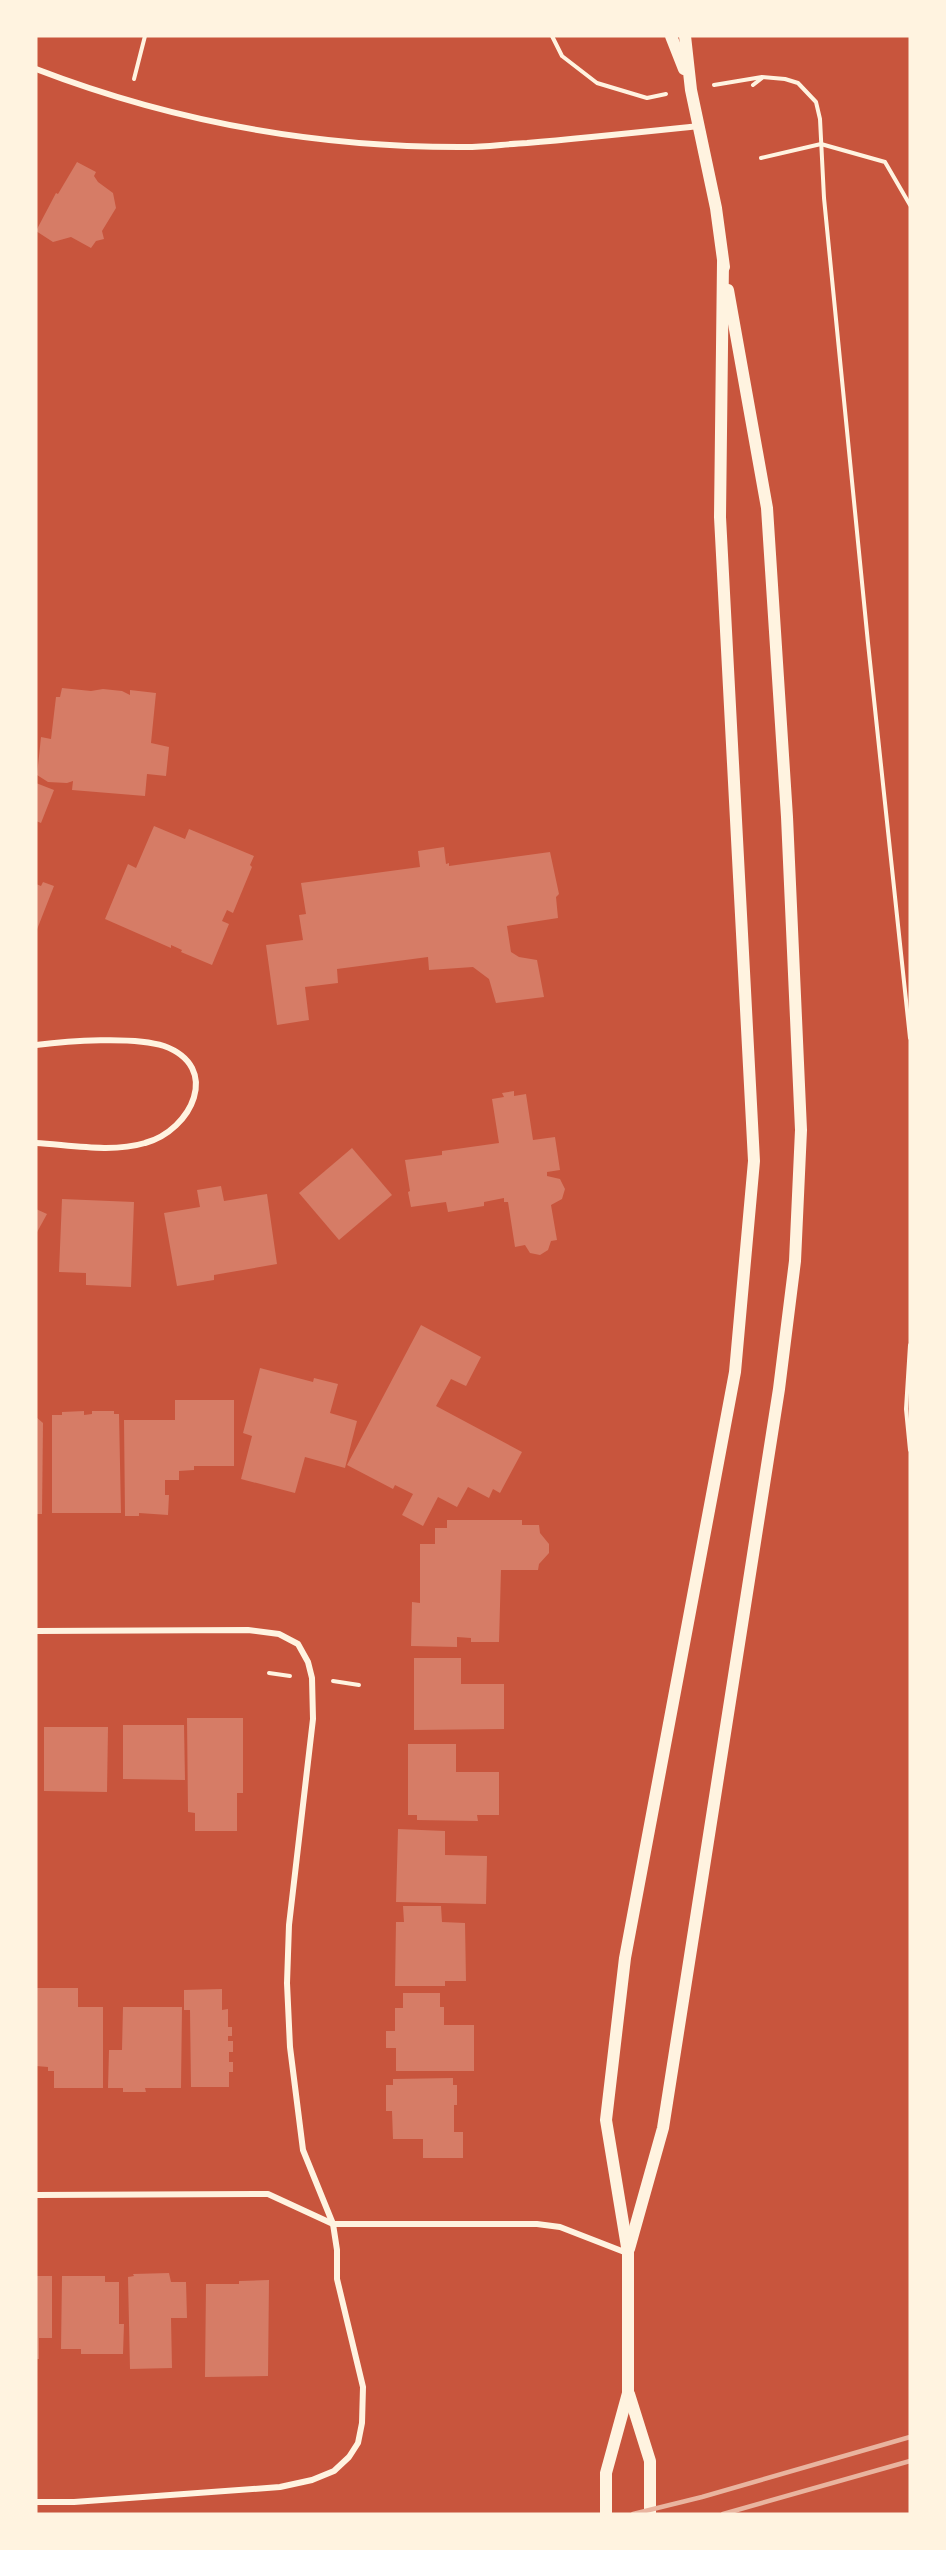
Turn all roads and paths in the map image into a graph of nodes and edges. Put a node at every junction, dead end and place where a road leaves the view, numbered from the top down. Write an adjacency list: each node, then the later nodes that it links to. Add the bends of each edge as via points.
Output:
1 (145, 36): 7 (path)
2 (552, 36): 11 (path, via 562,56 597,83)
3 (671, 36): 10 (main road)
4 (685, 36): 10 (main road)
5 (36, 69): 12 (street, via 114,97 223,124 335,141 460,147)
6 (762, 77): 8 (path); 9 (path); 13 (path, via 785,79 807,90 816,102)
7 (133, 80)
8 (747, 80)
9 (753, 85)
10 (691, 90): 12 (main road)
11 (647, 98)
12 (699, 126): 16 (main road)
13 (821, 144): 14 (path); 15 (path, via 885,162); 17 (path)
14 (761, 158)
15 (910, 205)
16 (723, 262): 27 (main road, via 720,517 754,1161 735,1372 625,1958 606,2120); 27 (main road, via 767,508 787,817 801,1130 795,1261 779,1389 663,2128)
17 (910, 1038)
18 (36, 1045): 19 (street, via 76,1040 163,1046 183,1056 197,1087 186,1117 163,1136 145,1144 116,1147)
19 (36, 1143)
20 (910, 1345): 21 (path)
21 (909, 1368): 22 (path)
22 (908, 1388): 23 (path)
23 (910, 1450)
24 (36, 1631): 26 (street, via 248,1630 279,1634 298,1644 308,1662 313,1719 289,1925 287,1983 290,2047 303,2150)
25 (36, 2195): 26 (street, via 267,2194)
26 (333, 2224): 27 (street, via 537,2224 560,2227); 29 (street, via 337,2279 363,2387 362,2423 358,2443 349,2457 334,2471 280,2487)
27 (628, 2253): 28 (main road)
28 (628, 2393): 30 (main road, via 606,2473); 31 (main road, via 650,2461)
29 (36, 2502)
30 (606, 2514)
31 (650, 2514)

